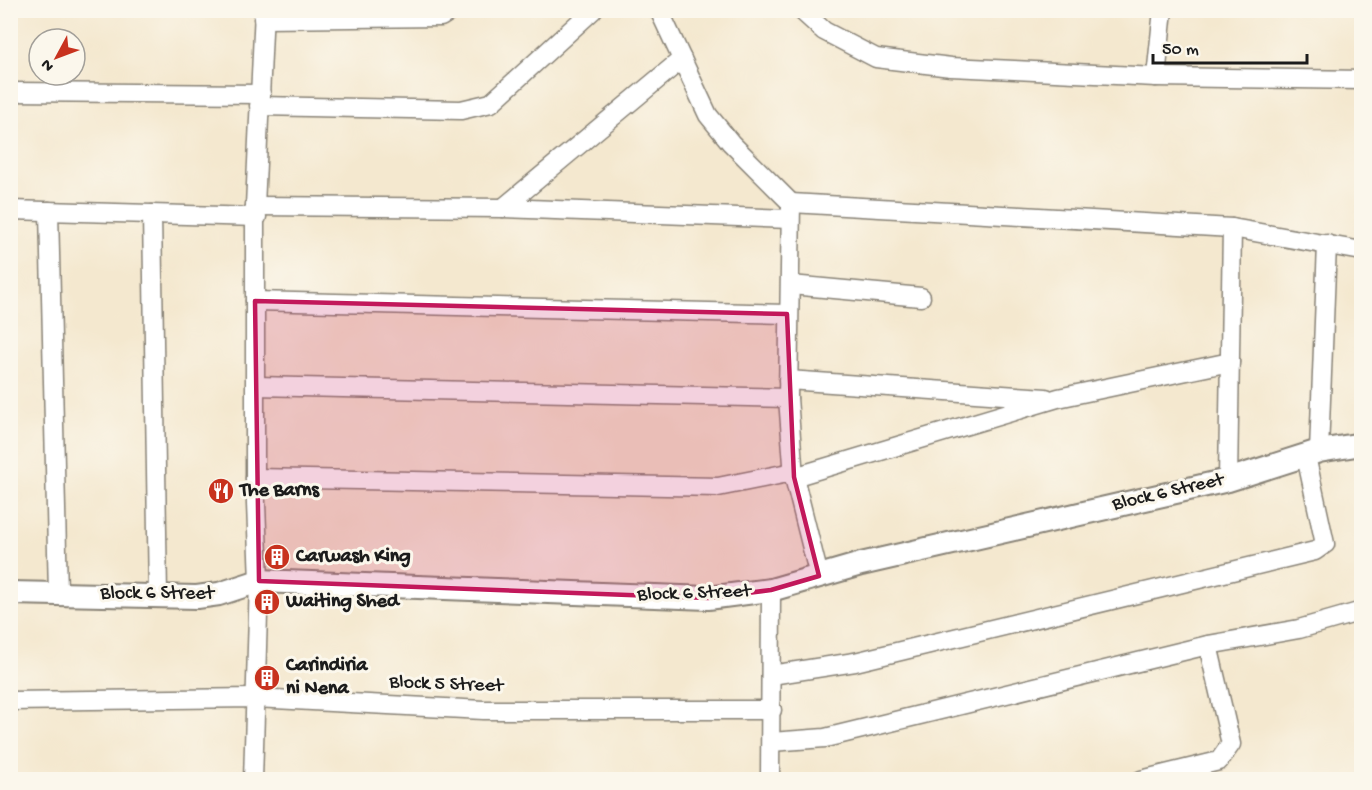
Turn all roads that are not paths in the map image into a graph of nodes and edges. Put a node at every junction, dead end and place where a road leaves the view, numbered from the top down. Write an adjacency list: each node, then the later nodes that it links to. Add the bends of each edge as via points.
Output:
1 (452, 10): 6 (street, via 441,17)
2 (593, 10): 11 (street, via 491,103 461,110)
3 (659, 10): 7 (street)
4 (801, 10): 8 (street, via 824,31 876,58 951,68)
5 (1163, 10): 8 (street)
6 (263, 15): 11 (street)
7 (682, 59): 12 (street); 16 (street, via 708,115)
8 (1156, 77): 9 (street)
9 (1362, 80)
10 (10, 92): 11 (street)
11 (260, 100): 15 (street)
12 (503, 208): 15 (street); 16 (street)
13 (10, 210): 14 (street)
14 (49, 211): 17 (street); 38 (street)
15 (256, 211): 17 (street); 23 (street)
16 (790, 211): 18 (street); 21 (street)
17 (152, 214): 39 (street)
18 (1232, 228): 19 (street); 25 (street)
19 (1327, 244): 20 (street); 30 (street)
20 (1362, 251)
21 (791, 285): 22 (street); 24 (street)
22 (921, 297)
23 (255, 301): 24 (street); 26 (street)
24 (787, 314): 27 (street)
25 (1230, 362): 28 (street); 33 (street)
26 (256, 386): 27 (street); 32 (street)
27 (788, 389): 28 (street); 31 (street)
28 (1058, 398): 31 (street)
29 (1362, 444): 30 (street, Block 6 Street)
30 (1313, 453): 33 (street, Block 6 Street); 42 (street, via 1325,544 1315,552 855,662)
31 (794, 474): 32 (street, via 718,487); 34 (street)
32 (255, 478): 35 (street)
33 (1228, 480): 34 (street, Block 6 Street)
34 (819, 576): 36 (street, Block 6 Street)
35 (259, 581): 36 (street, Block 6 Street, via 708,598); 39 (street, Block 6 Street, via 219,594); 43 (street)
36 (771, 590): 42 (street)
37 (10, 593): 38 (street, Block 6 Street)
38 (58, 594): 39 (street, Block 6 Street)
39 (158, 596)
40 (1362, 611): 41 (street, via 1299,629)
41 (1208, 645): 46 (street, via 825,738); 49 (street, via 1231,744 1219,761)
42 (771, 675): 45 (street)
43 (255, 698): 44 (street, Block 5 Street); 45 (street, Block 5 Street, via 483,710); 47 (street)
44 (10, 701)
45 (772, 710): 46 (street)
46 (771, 742): 48 (street)
47 (253, 780)
48 (770, 780)
49 (1141, 780)

